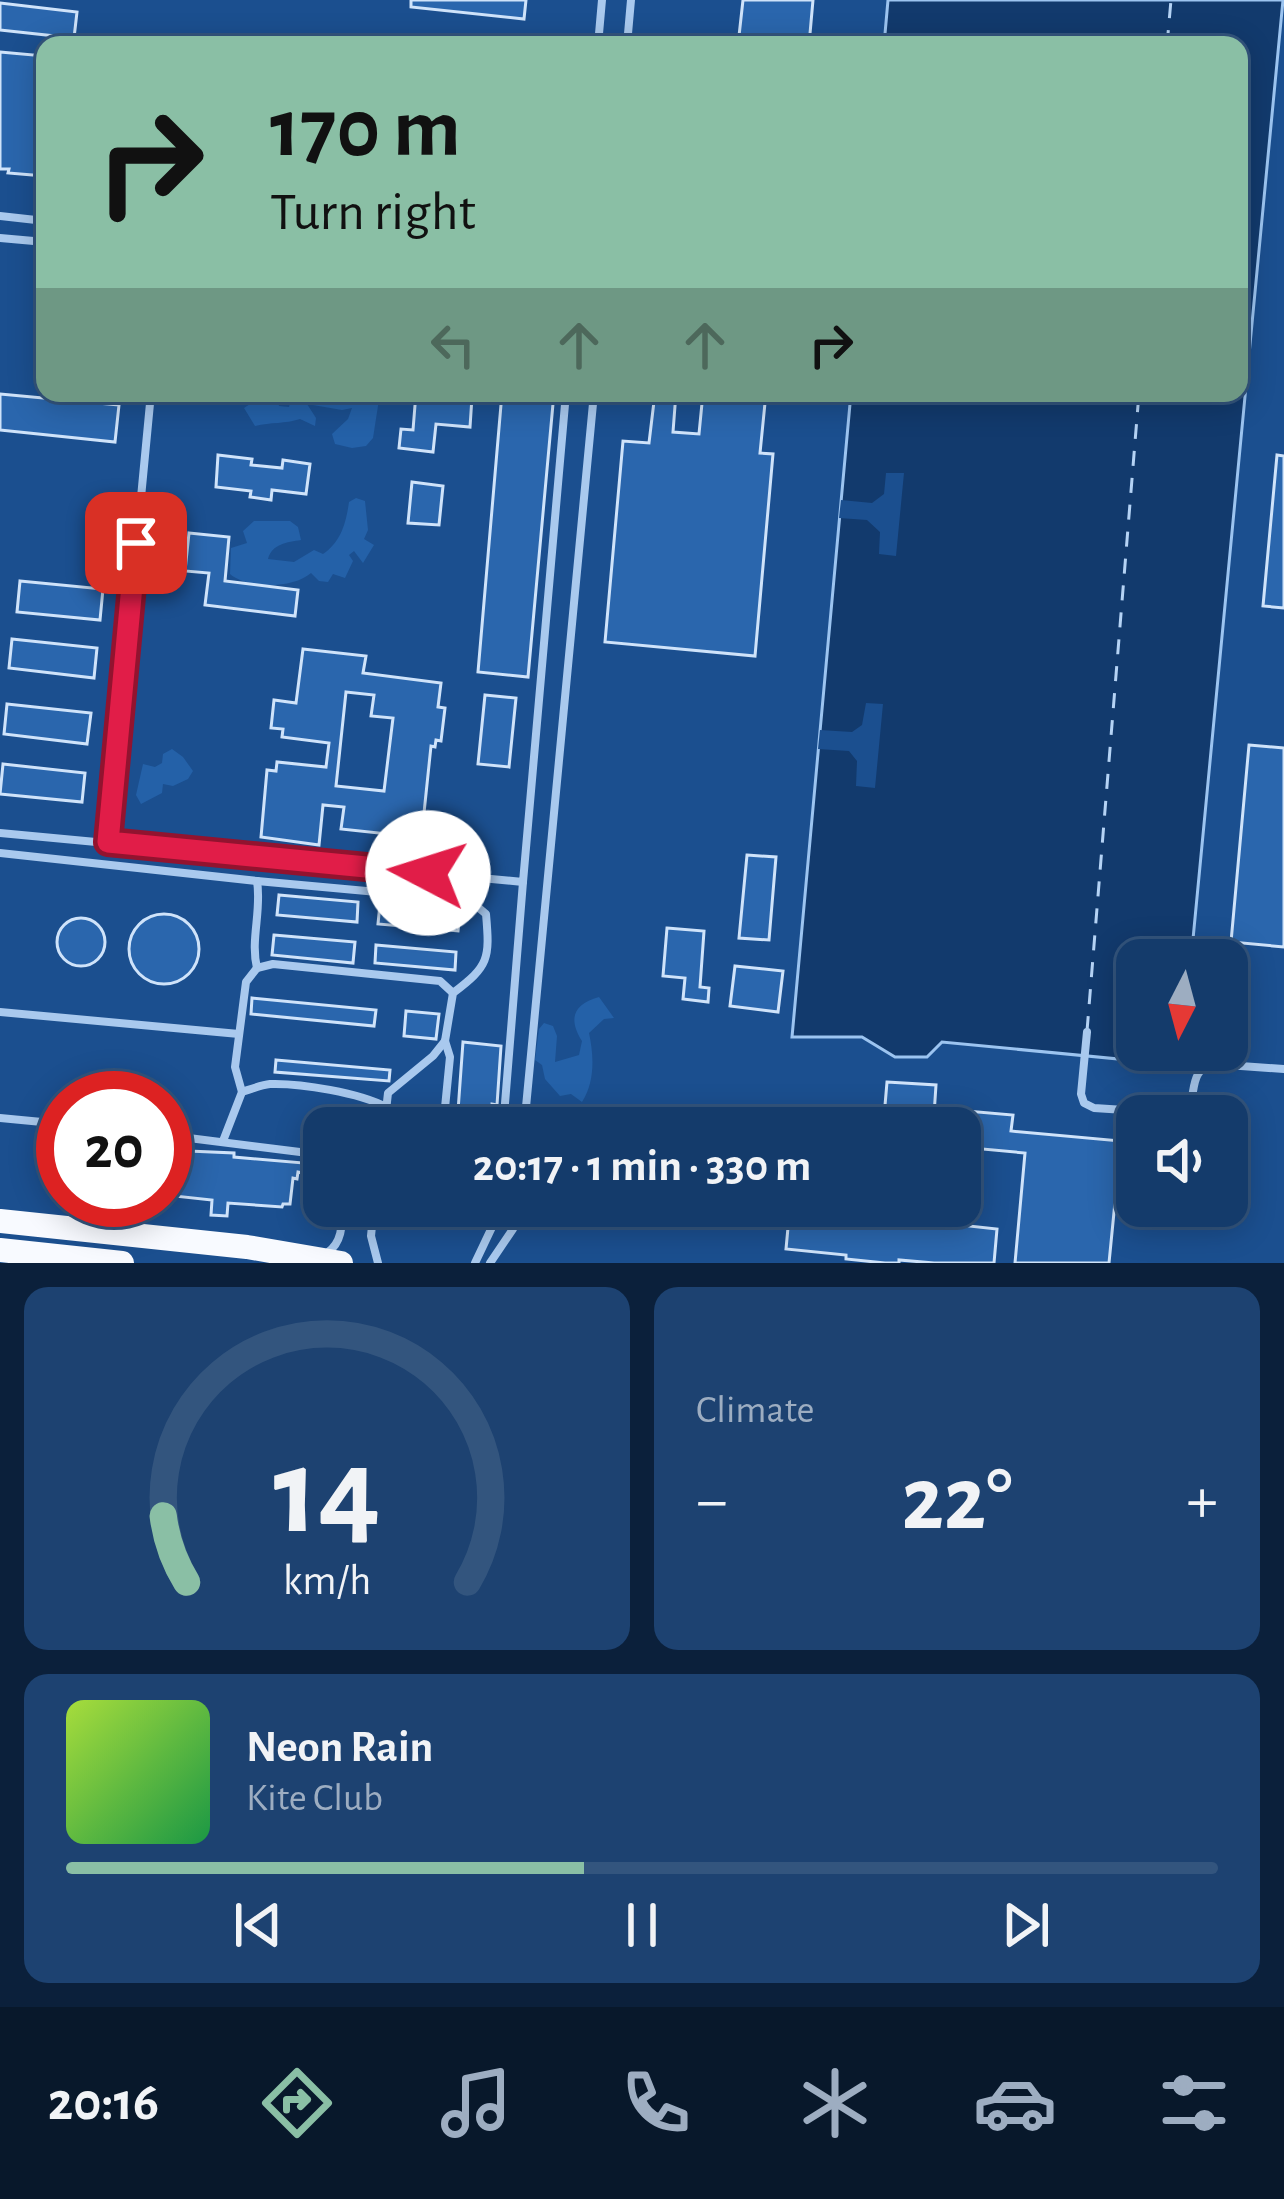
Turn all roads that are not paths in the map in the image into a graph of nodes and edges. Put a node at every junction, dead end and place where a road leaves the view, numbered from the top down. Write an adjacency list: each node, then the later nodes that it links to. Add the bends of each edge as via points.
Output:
1 (602, 0): 3 (lane)
2 (631, 0): 4 (lane)
3 (599, 36)
4 (628, 36)
5 (0, 216): 6 (lane)
6 (36, 219)
7 (0, 238): 8 (lane)
8 (36, 241)
9 (150, 402): 13 (lane)
10 (565, 402): 16 (lane)
11 (592, 402): 28 (lane)
12 (0, 833): 13 (lane)
13 (108, 842): 16 (lane)
14 (0, 854): 15 (lane)
15 (256, 881): 17 (lane); 18 (lane, via 473,903 486,914 487,956 482,971)
16 (523, 882): 27 (lane)
17 (257, 968): 18 (lane, via 440,981); 21 (lane, via 245,982)
18 (453, 993): 22 (lane)
19 (0, 1012): 21 (lane)
20 (1087, 1032): 23 (lane, via 1082,1094 1094,1108 1186,1114 1202,1067)
21 (238, 1034): 24 (lane)
22 (445, 1041): 25 (lane, via 388,1093); 26 (lane)
23 (1284, 1069)
24 (242, 1092): 25 (lane, via 268,1084 326,1090); 32 (lane)
25 (386, 1107)
26 (445, 1107)
27 (505, 1107)
28 (526, 1107)
29 (0, 1118): 30 (lane)
30 (36, 1121)
31 (192, 1138): 32 (lane)
32 (223, 1141): 33 (lane)
33 (303, 1153)
34 (0, 1221): 40 (highway)
35 (341, 1227): 40 (lane, via 335,1247)
36 (372, 1227): 43 (lane)
37 (492, 1227): 44 (lane)
38 (513, 1227): 45 (lane)
39 (0, 1250): 41 (highway)
40 (312, 1257): 42 (highway)
41 (122, 1263)
42 (341, 1263)
43 (378, 1263)
44 (476, 1263)
45 (490, 1263)

